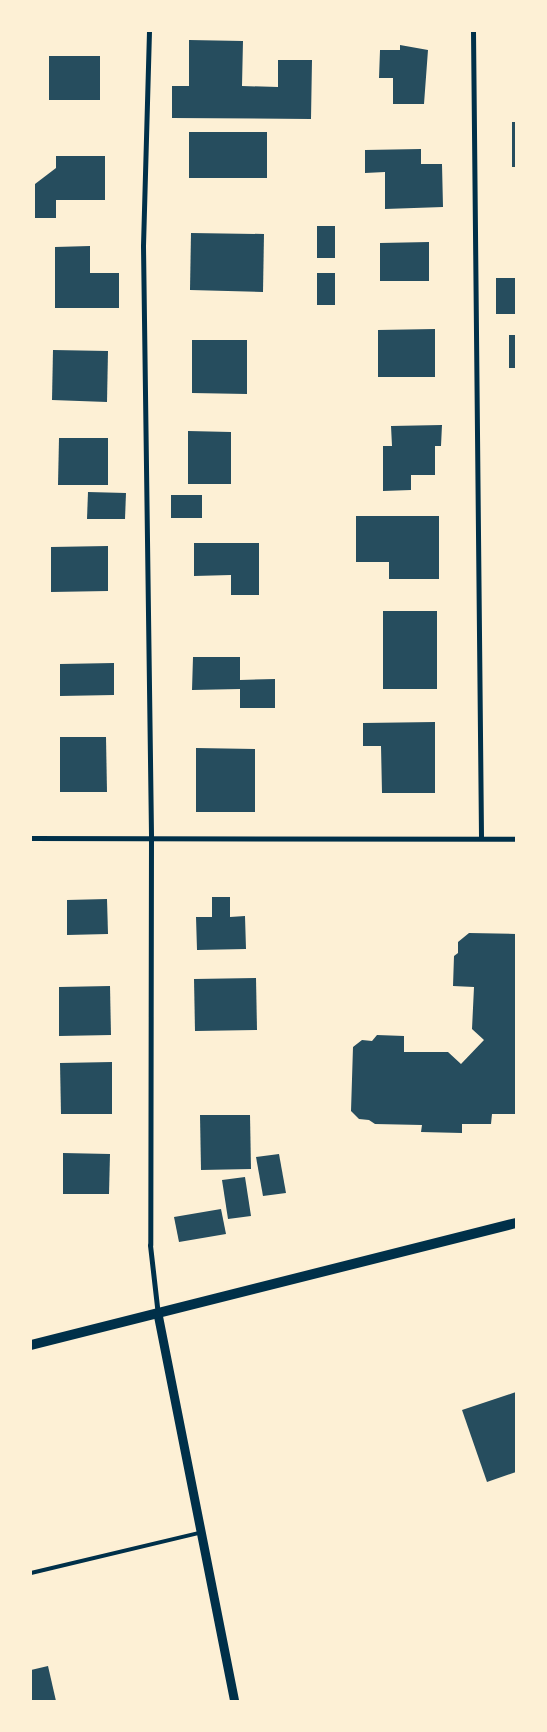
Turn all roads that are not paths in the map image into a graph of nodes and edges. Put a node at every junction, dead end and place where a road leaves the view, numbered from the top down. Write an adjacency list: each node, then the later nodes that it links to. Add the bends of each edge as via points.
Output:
1 (149, 31): 4 (street, via 143,246)
2 (473, 31): 5 (street)
3 (31, 838): 4 (street)
4 (151, 838): 5 (street); 8 (street, via 150,1245)
5 (480, 838): 6 (street)
6 (516, 839)
7 (516, 1223): 8 (main road)
8 (158, 1316): 9 (main road); 10 (street)
9 (31, 1345)
10 (200, 1533): 11 (lane); 12 (street)
11 (31, 1573)
12 (234, 1701)

